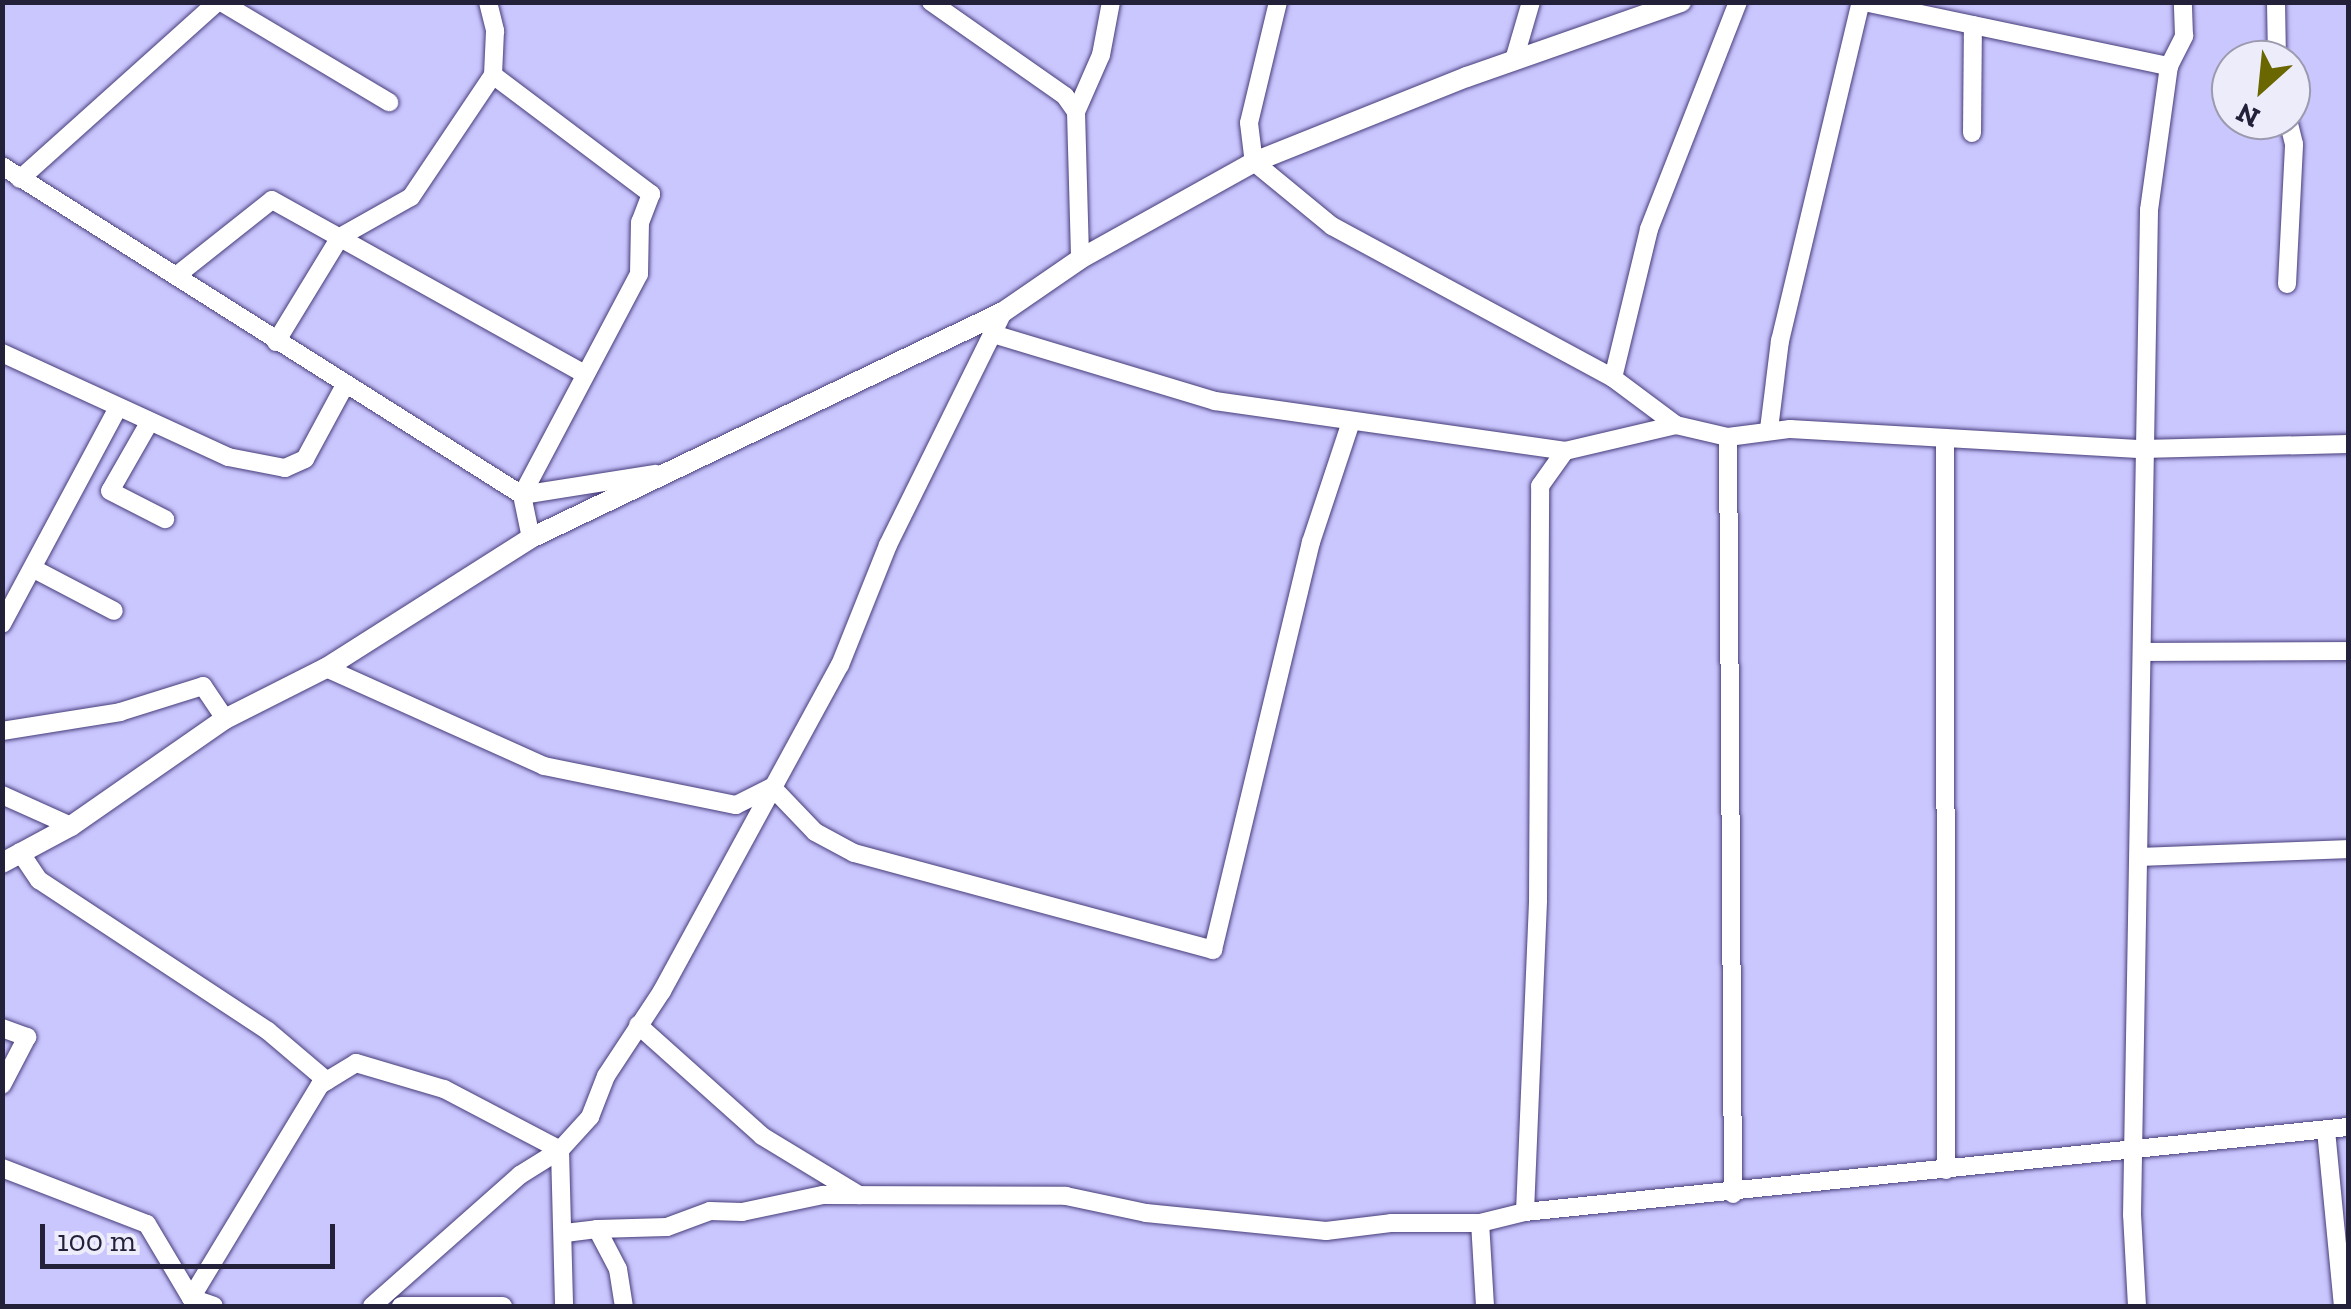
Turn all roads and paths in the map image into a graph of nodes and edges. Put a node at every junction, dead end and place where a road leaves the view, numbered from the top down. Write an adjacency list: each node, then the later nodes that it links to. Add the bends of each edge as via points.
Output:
1 (219, 2): 17 (street); 23 (street)
2 (488, 2): 16 (street, via 496,30)
3 (931, 2): 18 (street, via 1065,96)
4 (1111, 2): 18 (street, via 1101,55)
5 (1278, 2): 21 (street, via 1249,123)
6 (1530, 2): 14 (street)
7 (1681, 2): 14 (street)
8 (1738, 2): 33 (street, via 1649,230)
9 (1862, 2): 12 (street); 39 (street, via 1780,341)
10 (2182, 2): 15 (street, via 2184,36)
11 (2276, 2): 13 (street)
12 (1973, 25): 15 (street); 19 (street)
13 (2277, 40)
14 (1514, 60): 21 (street)
15 (2170, 66): 43 (street, via 2149,210)
16 (492, 74): 24 (street, via 411,197); 32 (street, via 651,194 640,222 639,274)
17 (389, 102)
18 (1076, 112): 25 (street)
19 (1972, 133)
20 (2293, 140): 27 (street)
21 (1254, 162): 25 (street); 33 (street, via 1332,226)
22 (2, 166): 23 (street)
23 (20, 179): 26 (street)
24 (340, 237): 26 (street, via 272,200); 30 (street); 32 (street)
25 (1080, 259): 28 (street)
26 (176, 276): 30 (street)
27 (2287, 284)
28 (1003, 312): 29 (street); 45 (street)
29 (993, 334): 37 (street, via 1215,401); 57 (street, via 888,545 840,665)
30 (276, 342): 34 (street)
31 (2, 353): 35 (street)
32 (584, 374): 46 (street)
33 (1612, 378): 38 (street)
34 (344, 386): 36 (street, via 305,460 292,467 228,457); 46 (street)
35 (118, 408): 36 (street); 49 (street)
36 (149, 422): 47 (street, via 110,491)
37 (1350, 422): 44 (street); 57 (street, via 1311,542 1214,950 854,853 816,832)
38 (1676, 425): 40 (street); 44 (street)
39 (1769, 429): 40 (street); 41 (street)
40 (1728, 437): 73 (street)
41 (1945, 442): 43 (street); 72 (street)
42 (2348, 444): 43 (street)
43 (2142, 450): 53 (street)
44 (1565, 451): 75 (street, via 1540,486 1538,900)
45 (656, 474): 46 (street); 48 (street)
46 (522, 495): 48 (street)
47 (165, 519)
48 (531, 538): 54 (street)
49 (34, 569): 50 (street); 51 (street)
50 (114, 611)
51 (2, 624)
52 (2348, 651): 53 (street)
53 (2145, 652): 62 (street)
54 (326, 668): 55 (street); 57 (street, via 544,766 736,805)
55 (225, 719): 56 (street, via 203,686 120,712); 59 (street)
56 (2, 732)
57 (772, 786): 63 (street)
58 (2, 796): 59 (street)
59 (70, 826): 61 (street)
60 (2348, 849): 62 (street)
61 (11, 857): 65 (street, via 268,1031)
62 (2141, 858): 70 (street)
63 (638, 1025): 69 (street, via 590,1116); 74 (street, via 762,1136)
64 (2, 1028): 66 (street, via 27,1038)
65 (327, 1080): 69 (street, via 356,1063 427,1084); 79 (street, via 260,1177)
66 (2, 1084)
67 (2348, 1127): 68 (street)
68 (2326, 1130): 70 (street); 88 (street)
69 (560, 1150): 78 (street); 81 (street, via 520,1175)
70 (2136, 1150): 72 (street); 87 (street)
71 (2, 1168): 79 (street, via 147,1224)
72 (1946, 1170): 73 (street)
73 (1733, 1194): 75 (street)
74 (859, 1195): 76 (street, via 1066,1196 1146,1214 1326,1231 1392,1222); 77 (street, via 710,1211 667,1227)
75 (1525, 1212): 76 (street)
76 (1480, 1223): 86 (street)
77 (598, 1229): 78 (street); 85 (street, via 618,1269)
78 (565, 1234): 84 (street)
79 (191, 1298): 80 (street)
80 (214, 1306)
81 (372, 1306)
82 (401, 1306): 83 (street)
83 (503, 1306)
84 (564, 1306)
85 (624, 1306)
86 (1485, 1306)
87 (2137, 1306)
88 (2342, 1306)

